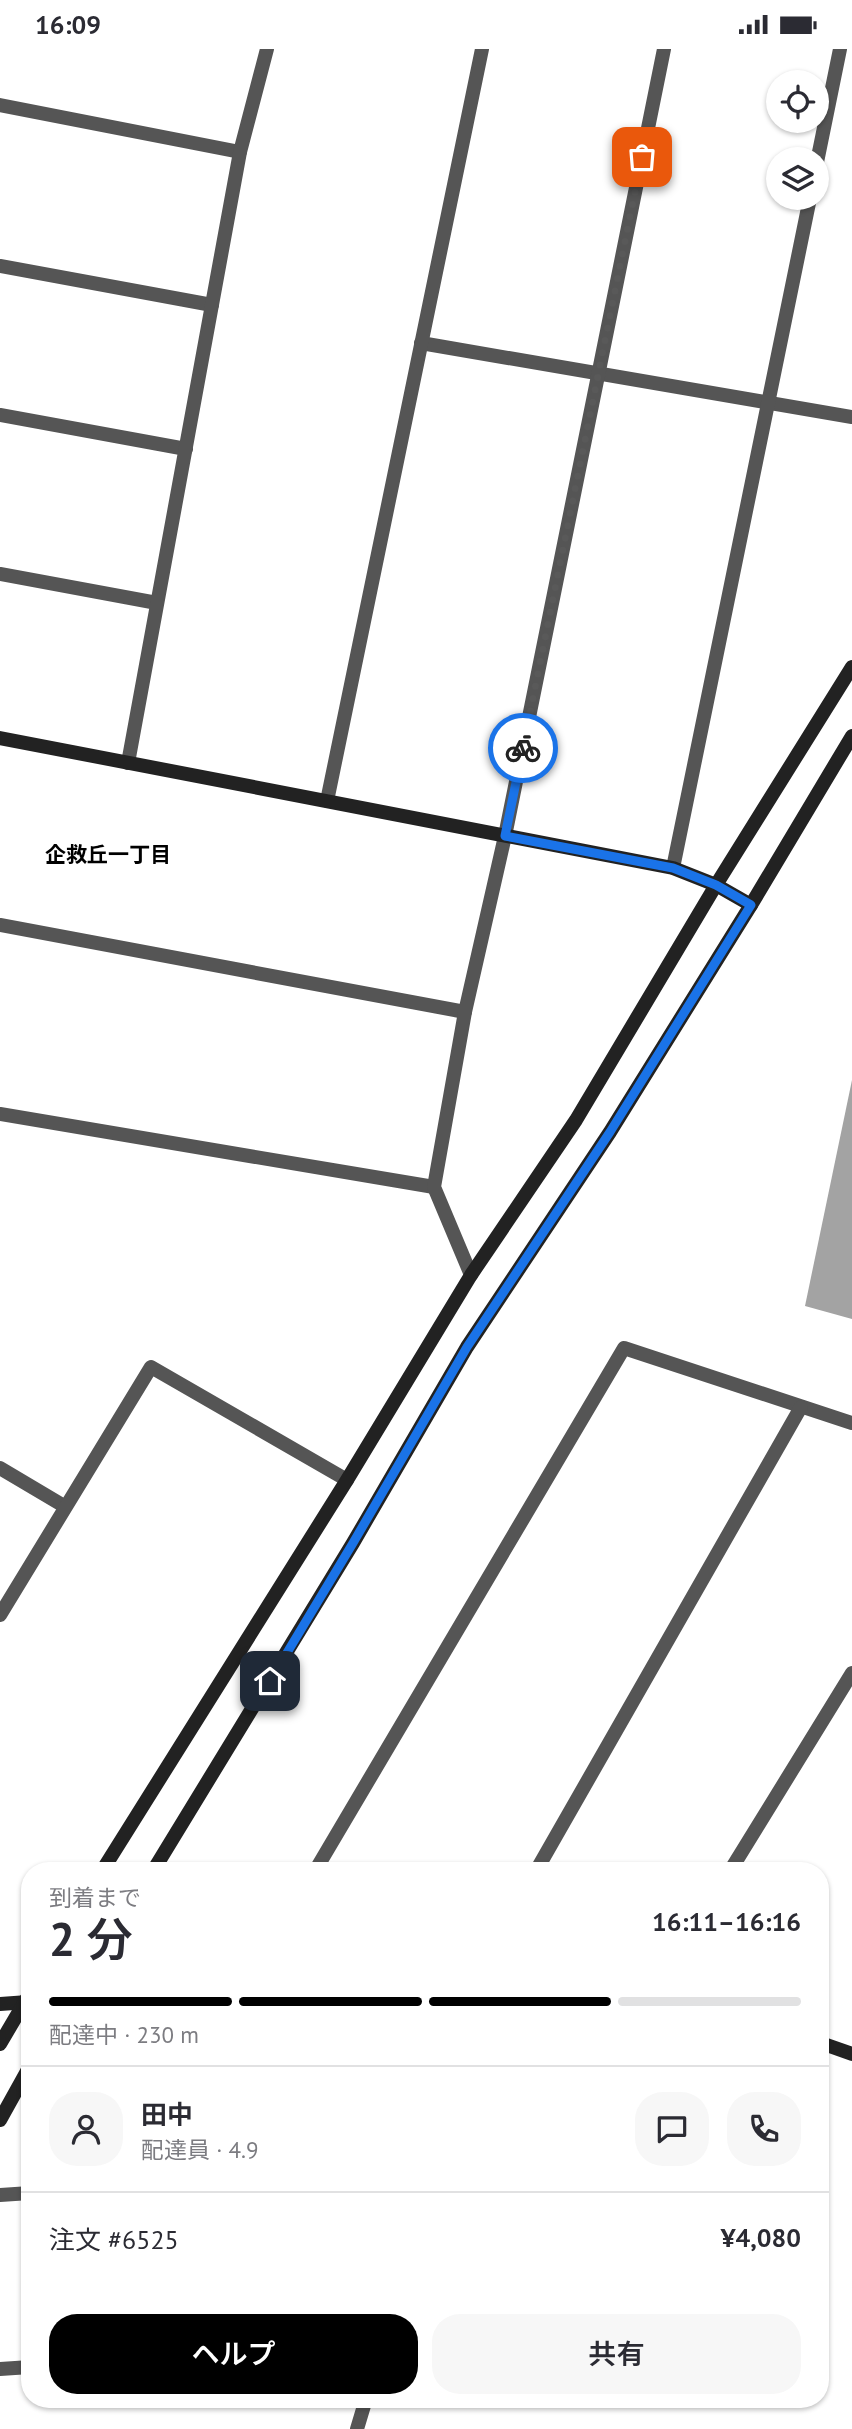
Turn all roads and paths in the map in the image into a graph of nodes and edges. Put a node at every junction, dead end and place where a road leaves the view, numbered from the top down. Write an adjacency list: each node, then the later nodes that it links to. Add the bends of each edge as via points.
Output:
1 (267, 49): 7 (street)
2 (482, 49): 11 (street)
3 (664, 49): 12 (street)
4 (840, 49): 6 (street)
5 (0, 105): 7 (street)
6 (820, 147)
7 (240, 152): 10 (street)
8 (808, 210): 13 (street)
9 (0, 266): 10 (street)
10 (212, 305): 16 (street)
11 (421, 343): 12 (street); 23 (street)
12 (598, 373): 13 (street); 24 (street)
13 (768, 402): 15 (street); 25 (street)
14 (0, 415): 16 (street)
15 (852, 417)
16 (186, 449): 18 (street)
17 (0, 573): 18 (street)
18 (157, 603): 22 (street)
19 (852, 667): 26 (street)
20 (852, 736): 27 (street)
21 (0, 738): 22 (street)
22 (128, 763): 23 (street)
23 (327, 801): 24 (street)
24 (505, 836): 25 (street); 29 (street)
25 (673, 868): 26 (street)
26 (716, 885): 27 (street); 32 (street, via 576,1120)
27 (751, 905): 41 (street, via 610,1132 467,1347)
28 (0, 925): 29 (street)
29 (466, 1012): 31 (street)
30 (0, 1114): 31 (street)
31 (434, 1187): 32 (street)
32 (471, 1275): 36 (street)
33 (801, 1407): 34 (street); 42 (street, via 624,1348); 43 (street)
34 (852, 1423)
35 (0, 1468): 37 (street)
36 (347, 1480): 37 (street, via 151,1367); 40 (street)
37 (65, 1506): 38 (street)
38 (0, 1615)
39 (852, 1673): 44 (street)
40 (108, 1862)
41 (158, 1862)
42 (319, 1862)
43 (541, 1862)
44 (736, 1862)
45 (21, 2000): 46 (street)
46 (0, 2004)
47 (21, 2010): 48 (street)
48 (0, 2044)
49 (829, 2046): 50 (street)
50 (852, 2054)
51 (21, 2082): 52 (street)
52 (0, 2120)
53 (21, 2194): 54 (street)
54 (0, 2195)
55 (21, 2368): 56 (street)
56 (0, 2369)
57 (363, 2408): 58 (street)
58 (357, 2429)

